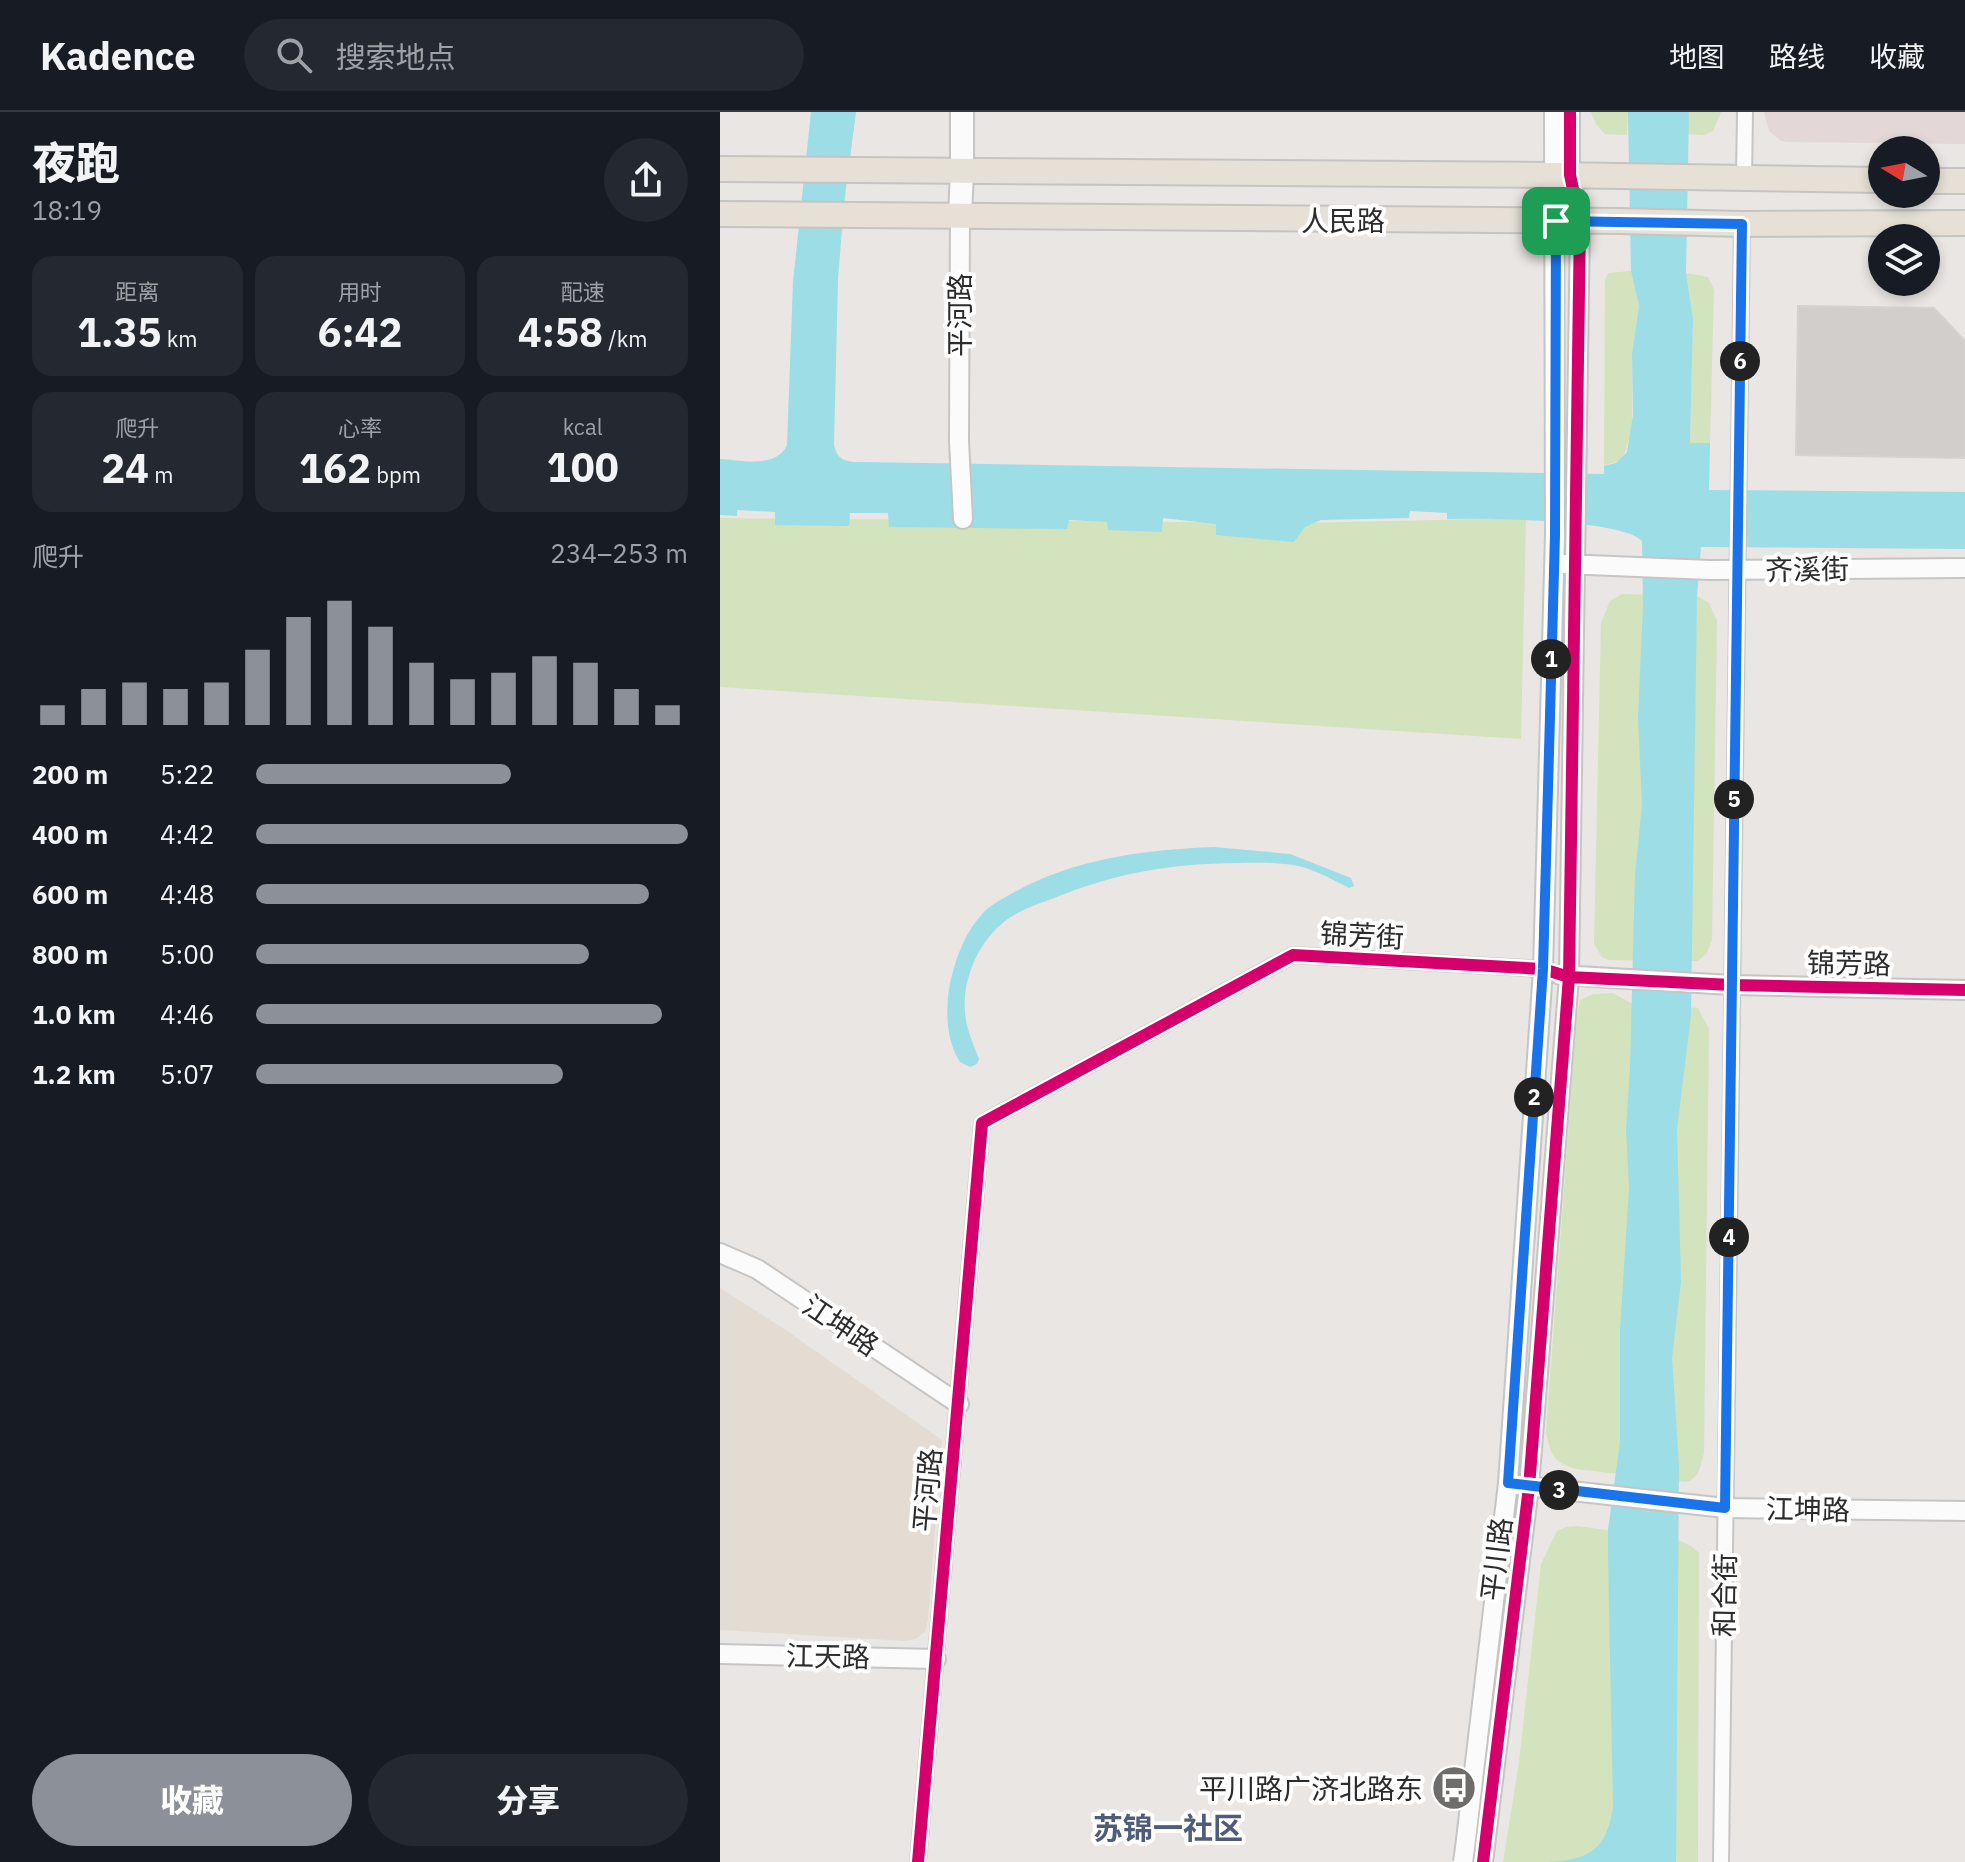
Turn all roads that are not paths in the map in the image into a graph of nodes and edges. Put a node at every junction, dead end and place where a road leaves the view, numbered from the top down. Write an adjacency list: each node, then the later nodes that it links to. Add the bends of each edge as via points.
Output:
1 (962, 112): 6 (main road, 平河路)
2 (1554, 112): 7 (street, 平川路)
3 (1570, 112): 7 (street, 平川路)
4 (1745, 112): 8 (street)
5 (720, 169): 6 (main road, 人民路)
6 (962, 171): 7 (main road, 人民路); 13 (main road, 平河路)
7 (1562, 175): 8 (main road, 人民路); 14 (street, 平川路)
8 (1744, 179): 9 (main road, 人民路)
9 (1868, 180)
10 (1940, 181): 11 (main road)
11 (1965, 181)
12 (720, 214): 13 (main road, 人民路)
13 (960, 217): 14 (main road, 人民路); 17 (street, 平河路)
14 (1568, 221): 16 (main road, 人民路); 19 (street, 平川路); 20 (street, 平川路, via 1578,458)
15 (1965, 223): 16 (main road, 人民路)
16 (1742, 224): 18 (street, 和合街)
17 (963, 519)
18 (1737, 562): 20 (street, 齐溪街, via 1710,570); 21 (street, 齐溪街); 24 (street, 和合街)
19 (1554, 563): 20 (street, 齐溪街); 22 (street, 平川路)
20 (1576, 565): 23 (street, 平川路)
21 (1965, 568)
22 (1543, 969): 23 (street, 锦芳街); 26 (street, 锦芳街, via 1293,955); 29 (street, 平川路)
23 (1569, 977): 24 (street, 锦芳街); 30 (street, 平川路)
24 (1732, 985): 25 (street, 锦芳路); 31 (street, 和合街)
25 (1965, 990)
26 (982, 1123): 28 (street, 平河路)
27 (720, 1253): 28 (street, 江坤路, via 757,1269)
28 (959, 1404): 34 (street, 平河路)
29 (1508, 1483): 30 (street, 江坤路); 35 (street, 平川路)
30 (1529, 1487): 31 (street, 江坤路); 36 (street, 平川路)
31 (1725, 1508): 32 (street, 江坤路); 38 (street, 和合街)
32 (1965, 1511)
33 (720, 1654): 34 (street, 江天路)
34 (936, 1659): 37 (street, 平河路)
35 (1464, 1855)
36 (1484, 1856)
37 (918, 1862)
38 (1721, 1862)

